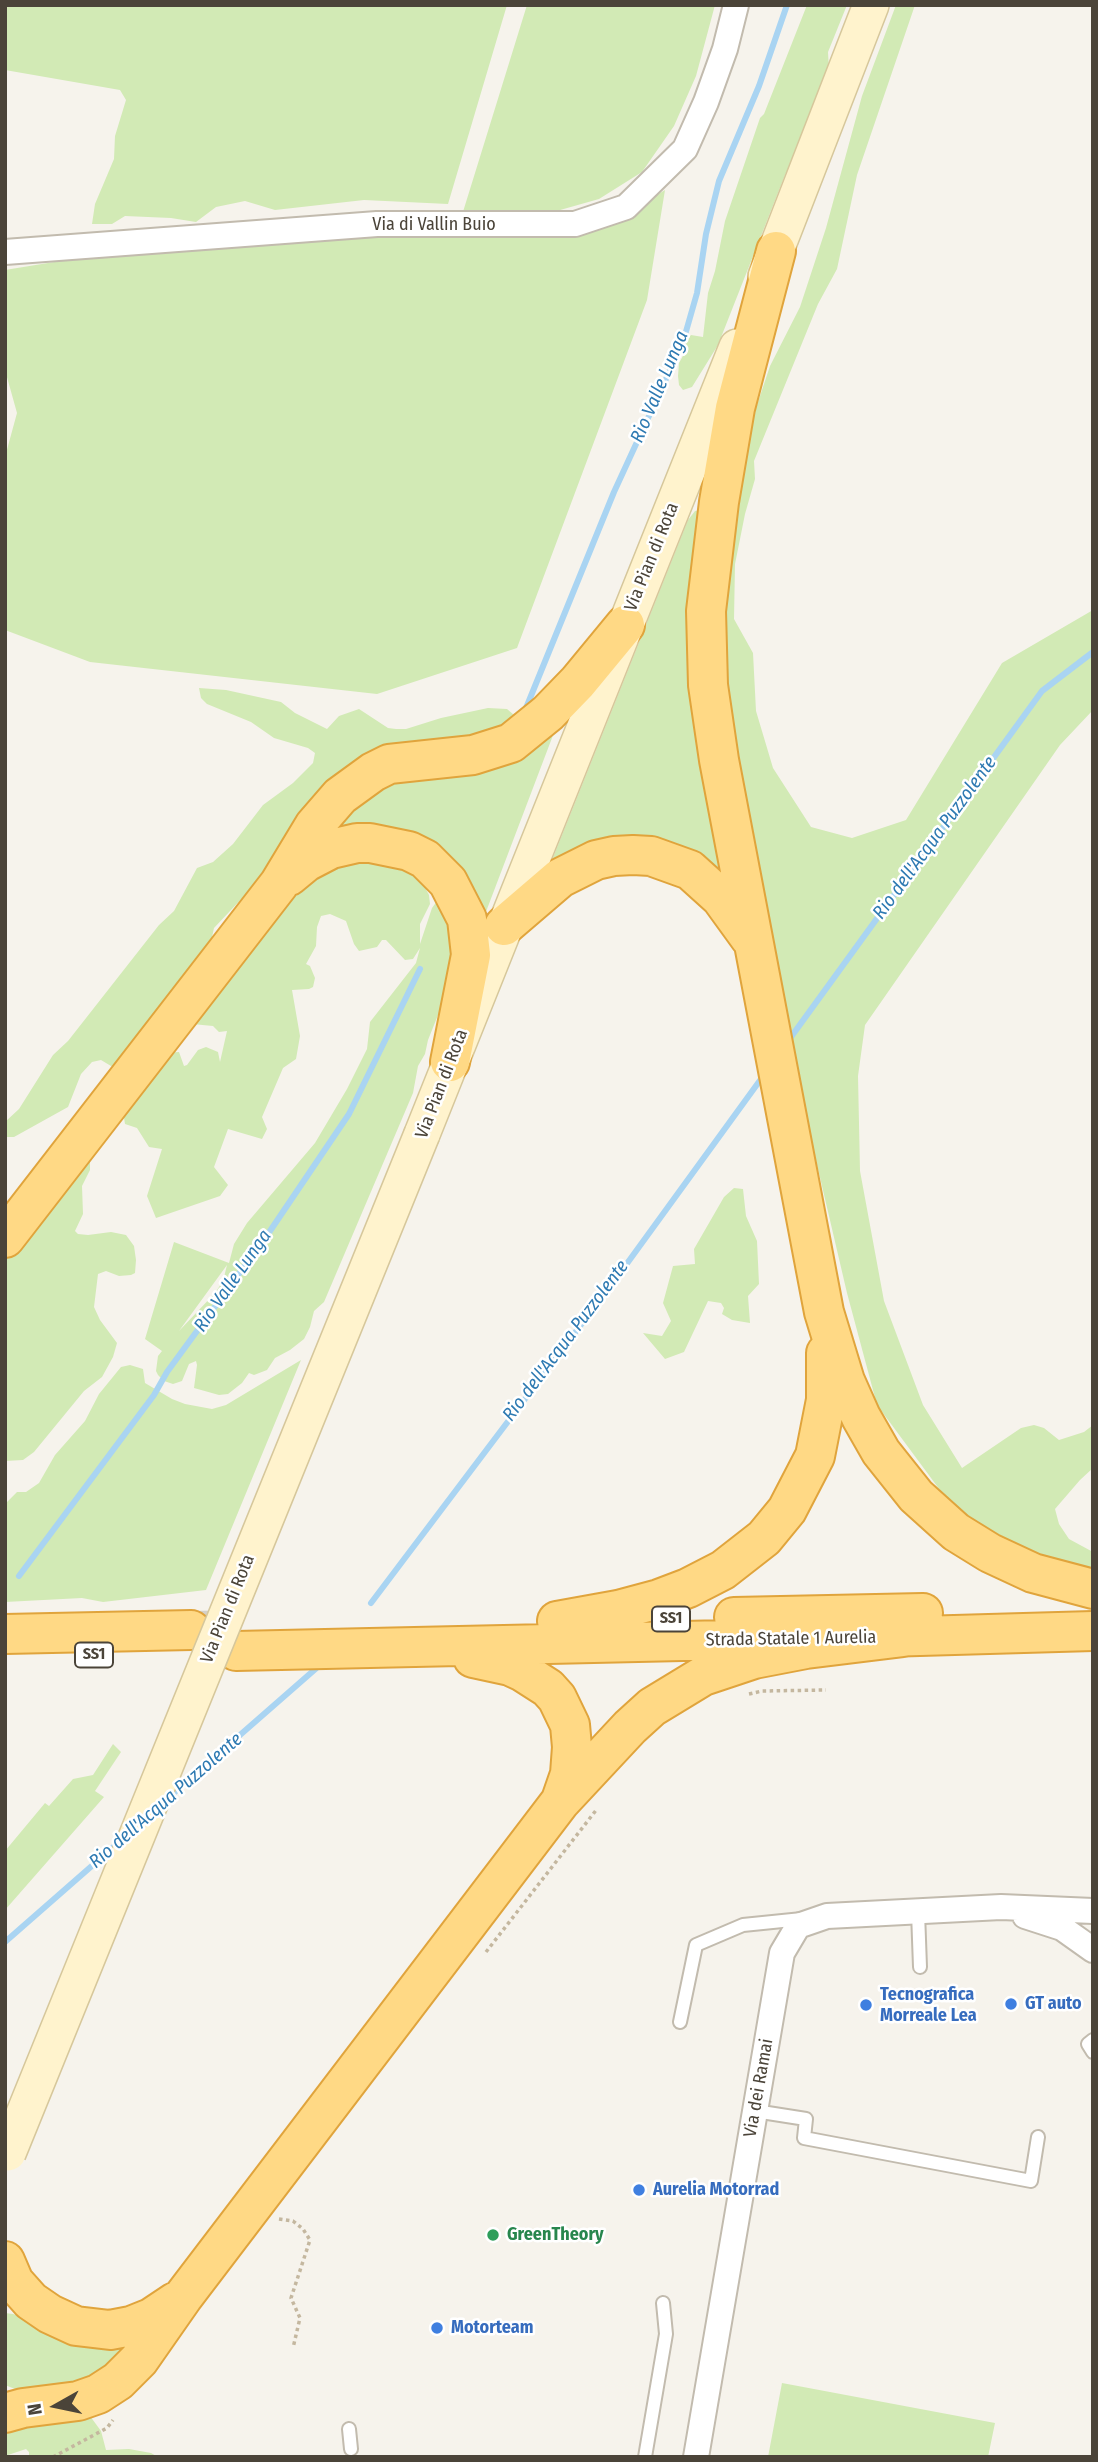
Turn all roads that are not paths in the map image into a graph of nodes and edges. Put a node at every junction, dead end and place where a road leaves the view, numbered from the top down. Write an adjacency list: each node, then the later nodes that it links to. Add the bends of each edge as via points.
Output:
1 (736, 5): 4 (street, Via di Vallin Buio, via 706,103 685,149 626,206 575,224 377,224)
2 (872, 5): 3 (main road, Via Pian di Rota)
3 (776, 251): 5 (main road, Via Pian di Rota); 8 (highway, via 735,408 706,611 719,760)
4 (5, 252)
5 (625, 625): 6 (highway, via 578,682 511,743 473,755 389,764 354,784 314,826); 7 (main road, Via Pian di Rota)
6 (279, 884): 9 (highway, via 317,855 356,843 409,851 439,872 463,906 470,931 471,956); 10 (highway)
7 (504, 926): 8 (highway, via 544,889 579,868 614,856 651,856 690,870 705,882); 9 (main road, Via Pian di Rota)
8 (755, 946): 11 (highway)
9 (450, 1062): 34 (main road, Via Pian di Rota, bridge)
10 (5, 1238)
11 (824, 1312): 12 (highway, via 845,1381 865,1425 916,1496 956,1532 990,1553 1033,1573); 15 (highway, via 826,1400 821,1432 806,1477 777,1524 746,1554 707,1580 640,1605)
12 (1093, 1590)
13 (1093, 1609): 15 (highway, Strada Statale 1 Aurelia / SS1)
14 (5, 1620): 16 (highway, via 59,1621)
15 (557, 1621): 20 (highway, Strada Statale 1 Aurelia / SS1, via 242,1640)
16 (124, 1631): 18 (highway, SS1); 21 (highway, SS1, via 187,1642)
17 (1093, 1631): 19 (highway, Strada Statale 1 Aurelia / SS1)
18 (5, 1634)
19 (912, 1636): 20 (highway, Strada Statale 1 Aurelia / SS1); 22 (highway, via 765,1656 703,1676 637,1720)
20 (378, 1648): 22 (highway, via 493,1662 523,1672 548,1688 565,1711 572,1736 571,1766)
21 (5, 1658)
22 (560, 1802): 36 (highway)
23 (1001, 1908): 24 (street, Via dei Ramai); 25 (street, Via dei Ramai); 27 (street, Via dei Ramai, via 1062,1928)
24 (1093, 1911)
25 (918, 1912): 26 (street, Via dei Ramai); 28 (lane)
26 (827, 1916): 29 (lane, via 743,1925 696,1945); 32 (street, Via dei Ramai, via 798,1926 782,1953)
27 (1093, 1950)
28 (920, 1967)
29 (680, 2022)
30 (1093, 2040): 31 (lane, via 1088,2044)
31 (1093, 2052)
32 (755, 2111): 33 (lane, via 806,2119 804,2138 1031,2182); 43 (street, Via dei Ramai)
33 (1038, 2137)
34 (7, 2157)
35 (5, 2261): 37 (highway)
36 (183, 2297): 37 (highway, via 151,2318 110,2330 76,2326); 39 (highway, via 139,2360 98,2394 78,2401)
37 (18, 2302)
38 (663, 2303): 42 (lane, via 666,2334)
39 (11, 2406)
40 (349, 2429): 41 (lane)
41 (351, 2449)
42 (645, 2457)
43 (696, 2457)

